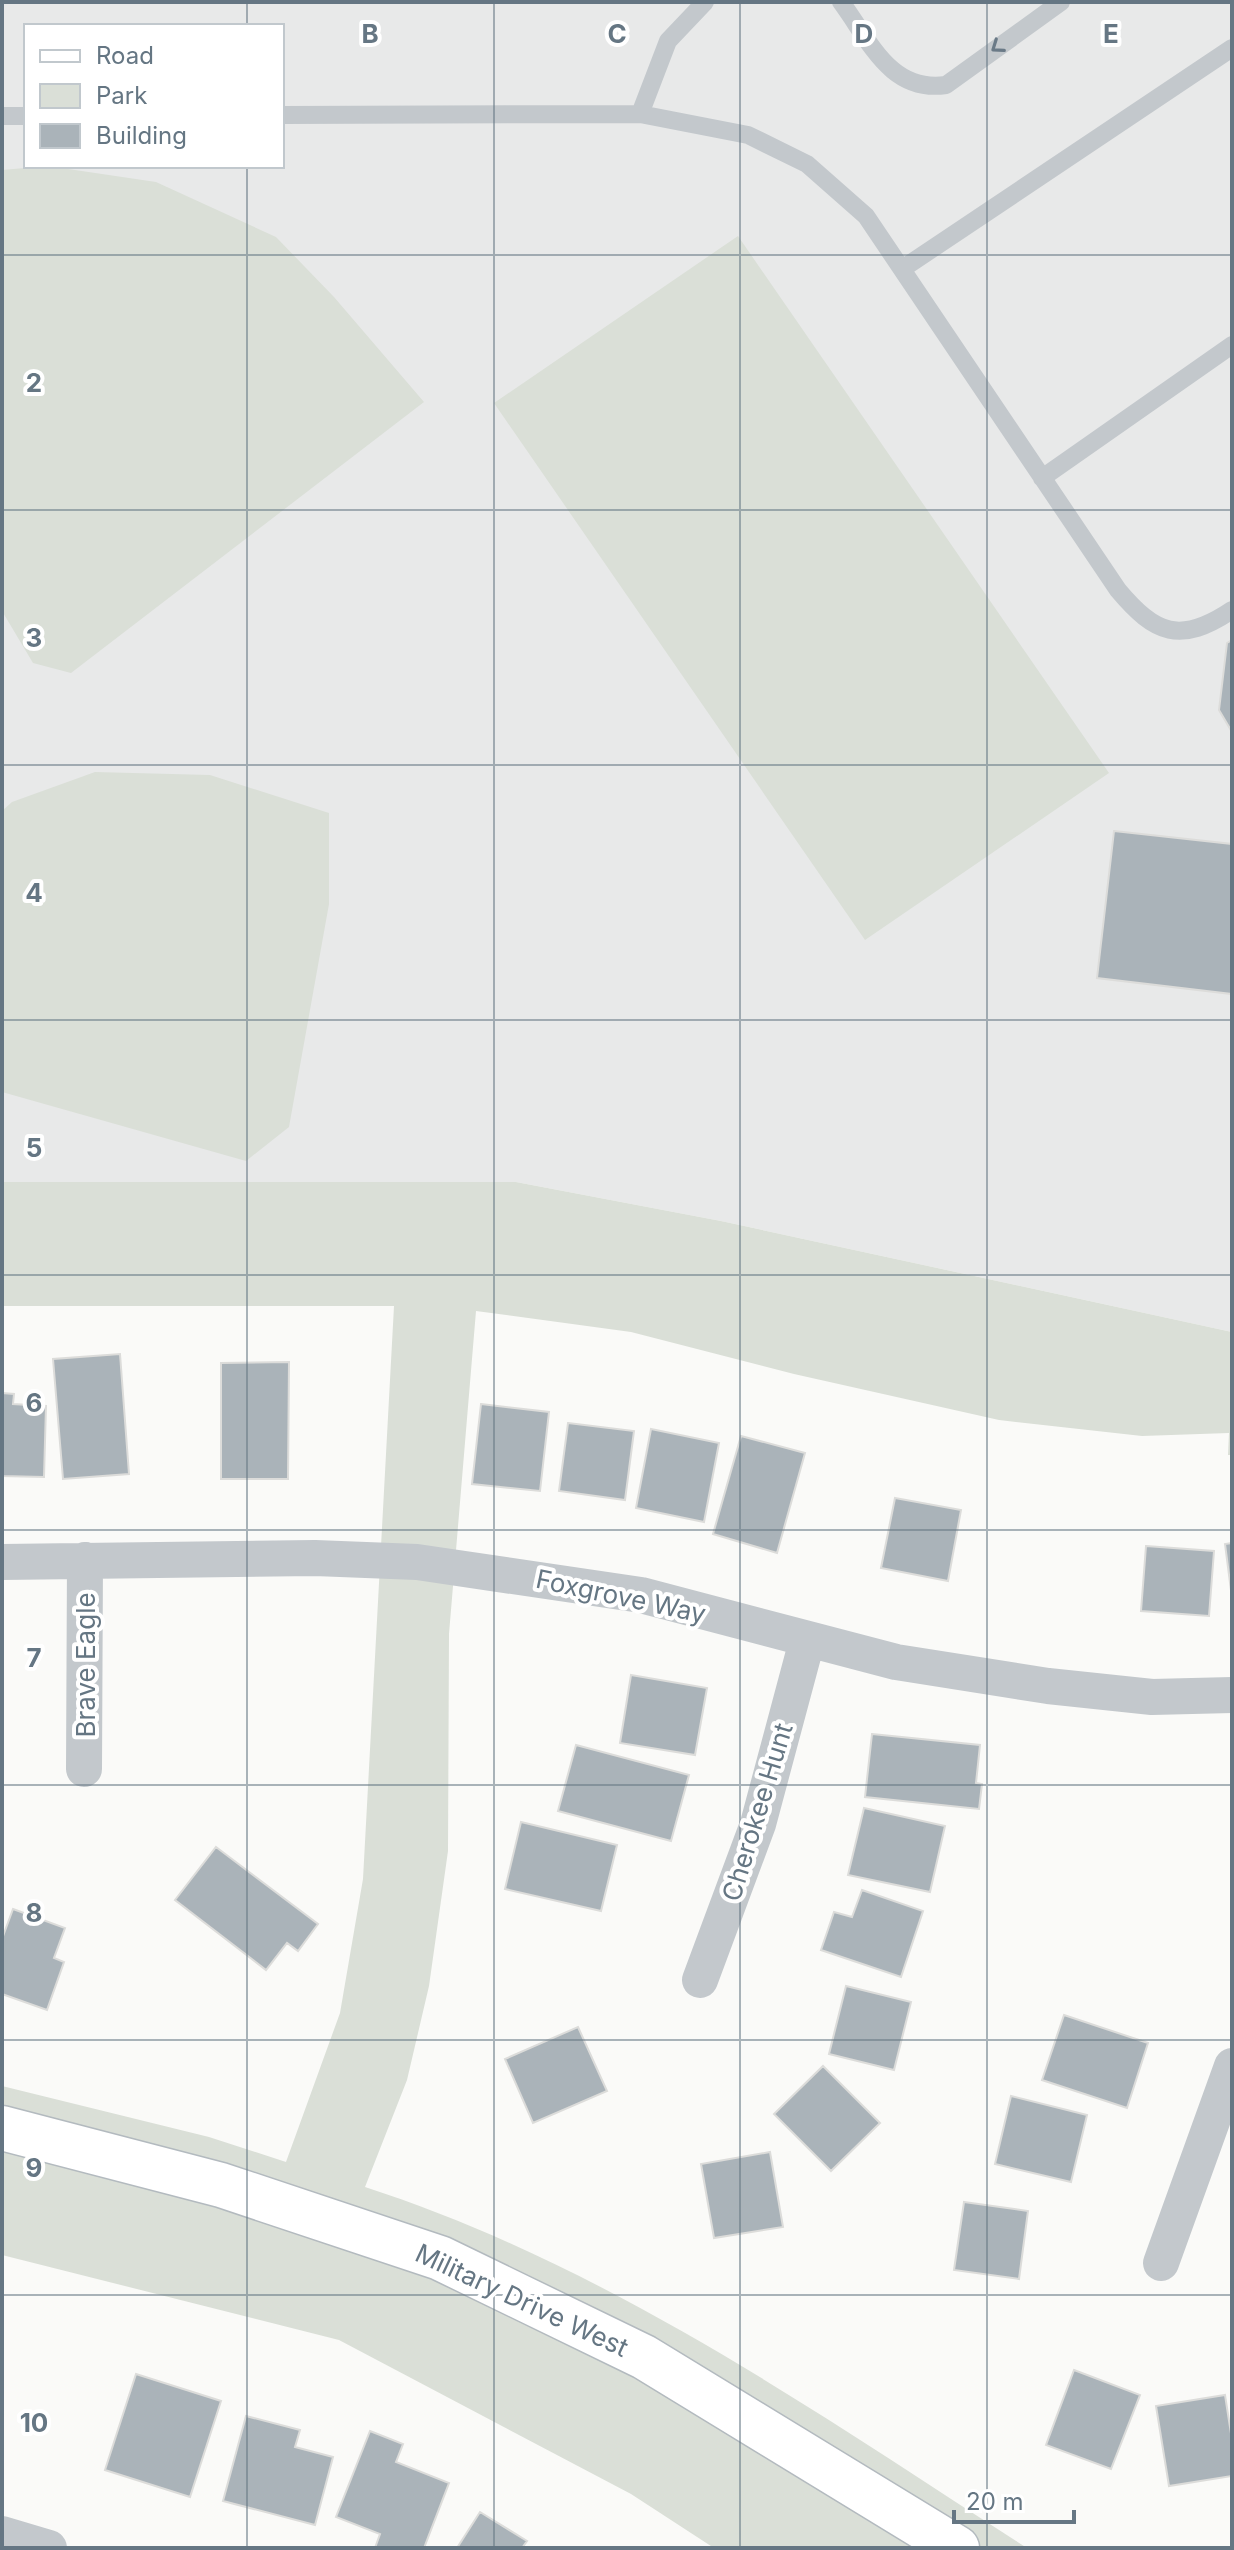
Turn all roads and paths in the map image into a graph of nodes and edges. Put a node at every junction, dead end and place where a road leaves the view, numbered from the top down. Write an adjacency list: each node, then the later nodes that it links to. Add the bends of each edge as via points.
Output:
1 (705, 2): 5 (lane, via 668,41)
2 (1061, 2): 3 (lane, one-way to 3, via 946,85 924,88 893,74)
3 (847, 4)
4 (1232, 48): 9 (lane)
5 (640, 114): 6 (lane); 9 (lane, via 748,135 807,164 866,216)
6 (284, 115)
7 (2, 116): 8 (lane)
8 (24, 116)
9 (902, 269): 11 (lane)
10 (1232, 345): 11 (lane)
11 (1042, 478): 12 (lane, via 1142,618 1165,629 1191,631)
12 (1232, 610)
13 (85, 1560): 14 (street, Foxgrove Way); 15 (street, Foxgrove Way, via 417,1562 641,1595); 17 (street, Brave Eagle)
14 (2, 1562)
15 (807, 1641): 16 (street, Foxgrove Way, via 896,1662 1048,1686 1152,1697); 18 (street, Cherokee Hunt, via 758,1824)
16 (1232, 1695)
17 (84, 1769)
18 (700, 1980)
19 (1232, 2066): 21 (street)
20 (2, 2128): 24 (street, Military Drive West, via 221,2185 440,2258 644,2357)
21 (1161, 2263)
22 (2, 2534): 23 (street)
23 (49, 2548)
24 (957, 2548)

